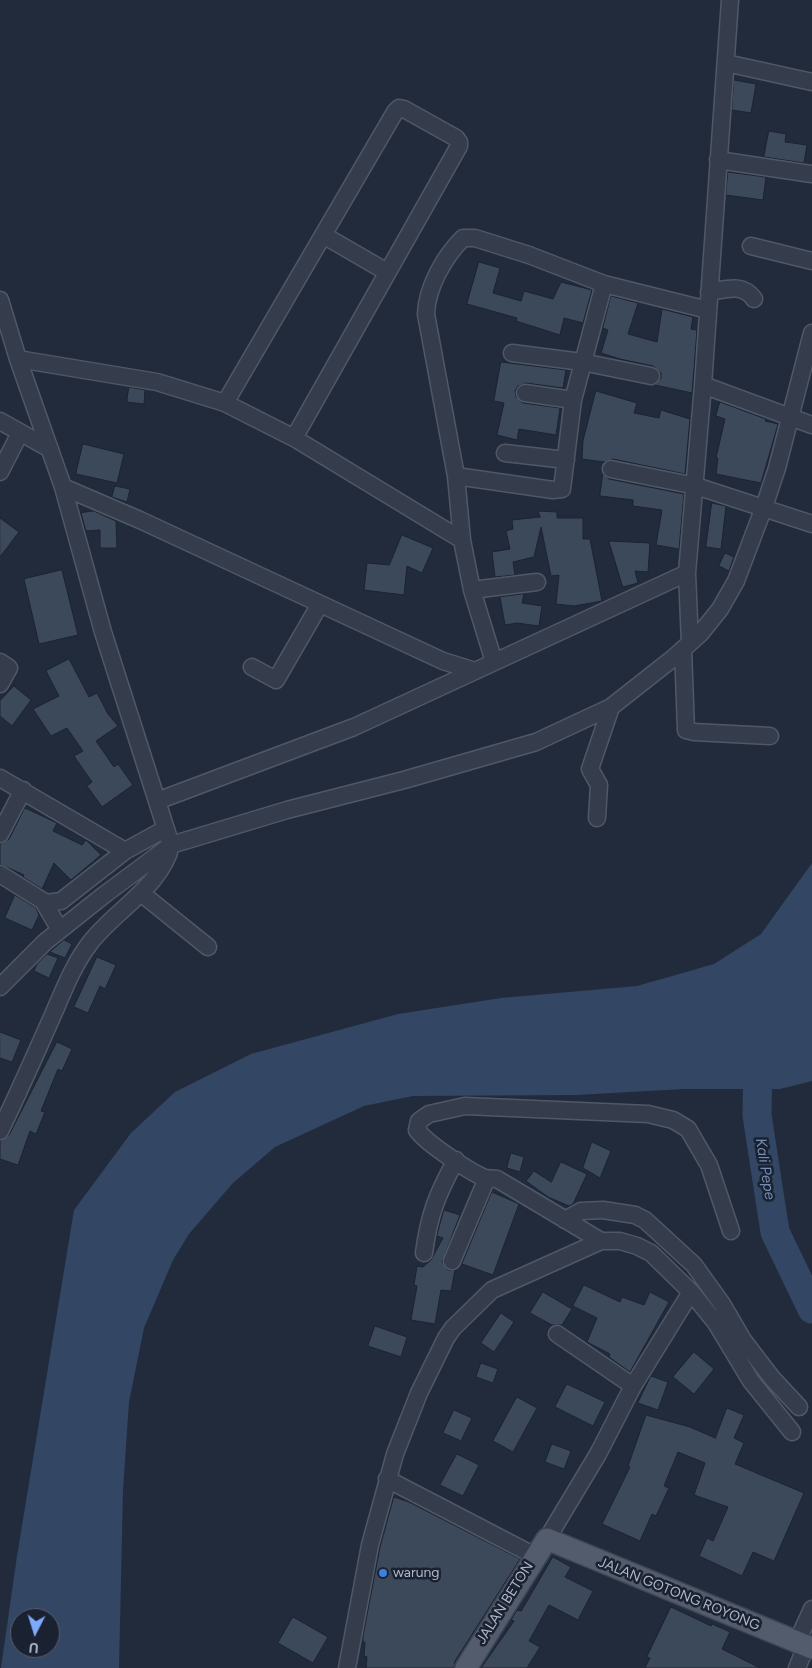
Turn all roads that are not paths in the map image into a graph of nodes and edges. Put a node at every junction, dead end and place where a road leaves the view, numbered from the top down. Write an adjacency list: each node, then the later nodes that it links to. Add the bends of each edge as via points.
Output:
1 (730, 0): 2 (street)
2 (726, 63): 3 (street); 4 (street)
3 (812, 82)
4 (718, 160): 5 (street); 11 (street)
5 (812, 174)
6 (324, 235): 9 (street); 9 (street, via 399,108 456,138 458,146); 23 (street)
7 (751, 246): 8 (street)
8 (812, 261)
9 (387, 272): 28 (street)
10 (604, 284): 14 (street); 18 (street); 34 (street, via 475,238 460,241 431,286 426,301)
11 (709, 292): 12 (street, via 738,288 749,292); 14 (street)
12 (754, 299)
13 (0, 300): 17 (street)
14 (708, 310): 20 (street)
15 (812, 334): 24 (street)
16 (512, 353): 18 (street)
17 (18, 360): 23 (street, via 157,382); 29 (street)
18 (582, 362): 19 (street); 22 (street)
19 (651, 376)
20 (703, 385): 24 (street); 35 (street)
21 (525, 392): 22 (street)
22 (573, 400): 31 (street)
23 (225, 403): 28 (street)
24 (791, 417): 26 (street); 37 (street)
25 (0, 422): 27 (street)
26 (812, 426)
27 (20, 433): 29 (street); 33 (street)
28 (294, 438): 39 (street)
29 (50, 448): 36 (street)
30 (505, 453): 31 (street)
31 (566, 460): 34 (street, via 564,487 559,490)
32 (611, 469): 35 (street)
33 (0, 472)
34 (456, 476): 39 (street)
35 (696, 486): 37 (street); 40 (street)
36 (63, 487): 43 (street); 54 (street, via 103,632)
37 (764, 507): 38 (street); 44 (street, via 736,580 720,609)
38 (812, 524)
39 (462, 540): 42 (street)
40 (687, 573): 44 (street); 46 (street)
41 (537, 582): 42 (street)
42 (472, 590): 46 (street)
43 (320, 604): 47 (street, via 276,680); 48 (street, via 443,662)
44 (686, 646): 50 (street); 51 (street, via 686,730)
45 (0, 662): 49 (street, via 9,668)
46 (494, 662): 48 (street)
47 (252, 668)
48 (475, 671): 54 (street, via 354,727)
49 (0, 684)
50 (611, 707): 55 (street, via 590,769 599,785); 58 (street, via 536,742 286,810)
51 (770, 736)
52 (0, 778): 53 (street)
53 (22, 790): 57 (street); 59 (street)
54 (157, 801): 56 (street)
55 (597, 818)
56 (165, 829): 58 (street); 59 (street)
57 (0, 834)
58 (171, 846): 61 (street, via 169,858); 63 (street)
59 (124, 851): 62 (street, via 61,901)
60 (0, 874): 62 (street)
61 (141, 893): 64 (street); 66 (street, via 105,925 76,962)
62 (46, 903): 63 (street)
63 (60, 930): 65 (street)
64 (208, 947)
65 (3, 978)
66 (0, 1131)
67 (456, 1160): 68 (street); 70 (street, via 422,1138 417,1130 418,1121 429,1114 465,1106 648,1114 673,1120 688,1129 709,1165); 72 (street, via 437,1194 428,1223)
68 (487, 1178): 69 (street, via 497,1179); 73 (street)
69 (565, 1220): 71 (street); 77 (street, via 581,1211 597,1210 634,1215 645,1220 694,1266 743,1340)
70 (731, 1232)
71 (601, 1241): 74 (street, via 620,1241 637,1246 651,1254); 79 (street, via 492,1290 453,1328 419,1393)
72 (424, 1253)
73 (452, 1261)
74 (691, 1292): 76 (street); 78 (street, via 716,1323 751,1381)
75 (557, 1334): 76 (street)
76 (633, 1386): 80 (street, via 598,1454)
77 (799, 1406)
78 (792, 1432)
79 (388, 1479): 80 (street); 83 (street, via 370,1545)
80 (541, 1548): 82 (main road, JALAN GOTONG ROYONG); 84 (main road, JALAN BETON)
81 (812, 1609): 82 (street)
82 (805, 1645): 85 (street)
83 (347, 1668)
84 (466, 1668)
85 (797, 1668)

